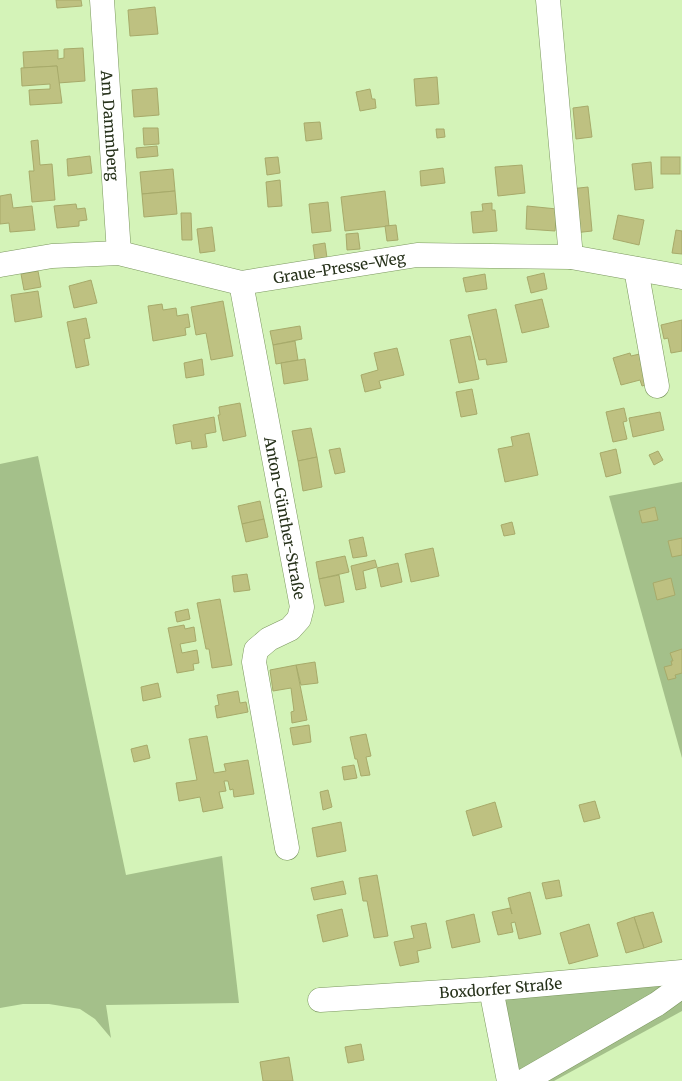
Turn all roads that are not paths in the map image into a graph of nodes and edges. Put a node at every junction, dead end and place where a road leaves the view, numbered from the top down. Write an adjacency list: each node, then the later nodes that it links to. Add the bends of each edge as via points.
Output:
1 (102, 0): 3 (street, Am Dammberg)
2 (548, 0): 4 (street)
3 (119, 253): 5 (street, Graue-Presse-Weg, via 52,256); 8 (street, Graue-Presse-Weg)
4 (571, 257): 6 (street, Graue-Presse-Weg); 8 (street, Graue-Presse-Weg, via 417,255)
5 (0, 265)
6 (636, 268): 7 (street, Graue-Presse-Weg); 9 (street)
7 (682, 277)
8 (241, 283): 10 (street, Anton-Günther-Straße, via 302,607 299,619 290,630 256,650 254,662)
9 (657, 386)
10 (287, 848)
11 (682, 972): 13 (street, Boxdorfer Straße)
12 (682, 986): 16 (street, via 657,1004)
13 (491, 988): 14 (street, Boxdorfer Straße); 15 (street)
14 (320, 1000)
15 (509, 1081)
16 (524, 1081)

